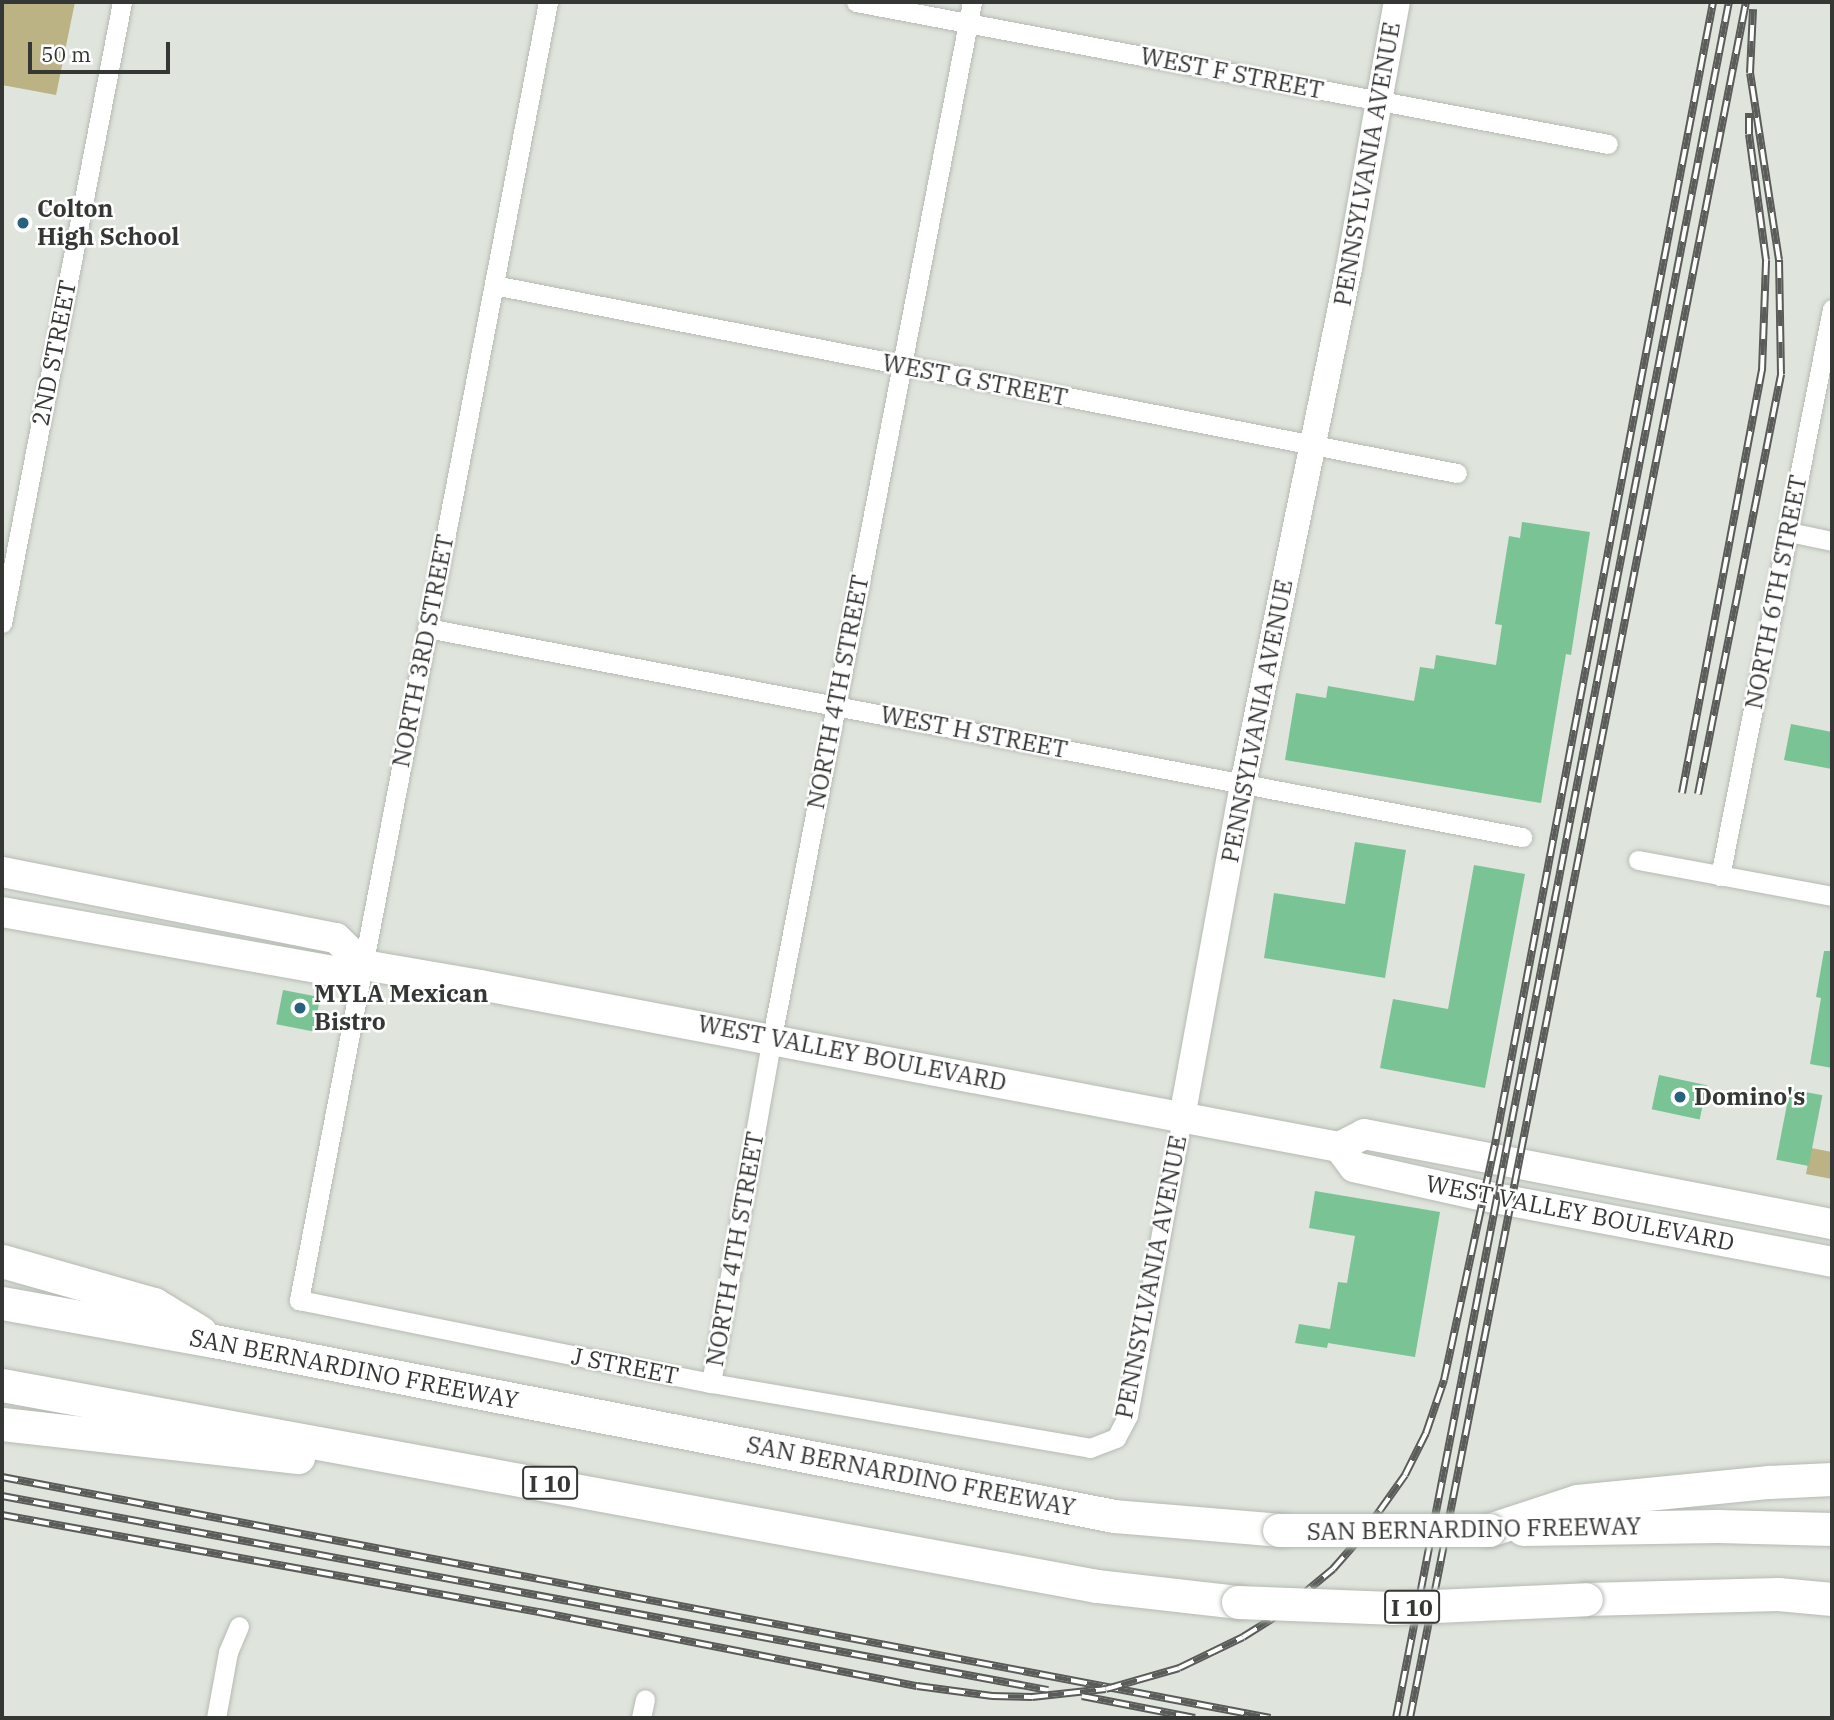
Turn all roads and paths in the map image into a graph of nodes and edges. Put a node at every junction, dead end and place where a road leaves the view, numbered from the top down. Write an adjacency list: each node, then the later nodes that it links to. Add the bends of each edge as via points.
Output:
1 (122, 2): 16 (street, 2ND STREET)
2 (548, 2): 9 (street, NORTH 3RD STREET)
3 (856, 2): 6 (street, WEST F STREET)
4 (972, 2): 6 (street, NORTH 4TH STREET)
5 (1396, 2): 7 (street, PENNSYLVANIA AVENUE)
6 (968, 23): 7 (street, WEST F STREET); 11 (street, NORTH 4TH STREET)
7 (1379, 100): 8 (street, WEST F STREET); 12 (street, PENNSYLVANIA AVENUE)
8 (1608, 144)
9 (494, 285): 11 (street, WEST G STREET); 17 (street, NORTH 3RD STREET)
10 (1832, 309): 14 (street, NORTH 6TH STREET)
11 (901, 365): 12 (street, WEST G STREET); 18 (street, NORTH 4TH STREET)
12 (1314, 447): 13 (street, WEST G STREET); 19 (street, PENNSYLVANIA AVENUE)
13 (1457, 474)
14 (1789, 532): 15 (street); 23 (street, NORTH 6TH STREET)
15 (1832, 541)
16 (2, 622)
17 (427, 628): 18 (street, WEST H STREET); 26 (street, NORTH 3RD STREET)
18 (835, 705): 19 (street, WEST H STREET); 27 (street, NORTH 4TH STREET)
19 (1243, 784): 20 (street, WEST H STREET); 28 (street, PENNSYLVANIA AVENUE)
20 (1521, 837)
21 (1639, 860): 23 (street)
22 (2, 872): 26 (main road, via 336,938)
23 (1720, 876): 24 (street)
24 (1832, 896)
25 (2, 912): 26 (main road, WEST VALLEY BOULEVARD, via 338,972)
26 (364, 965): 27 (main road, WEST VALLEY BOULEVARD); 35 (street, NORTH 3RD STREET)
27 (772, 1037): 28 (main road, WEST VALLEY BOULEVARD); 38 (street, NORTH 4TH STREET)
28 (1182, 1116): 29 (main road, WEST VALLEY BOULEVARD); 41 (street, PENNSYLVANIA AVENUE, via 1128,1415)
29 (1339, 1146): 30 (main road, WEST VALLEY BOULEVARD, via 1364,1134); 32 (main road, WEST VALLEY BOULEVARD, via 1354,1167)
30 (1748, 1208): 31 (main road, WEST VALLEY BOULEVARD); 32 (main road, via 1720,1215 1657,1205 1643,1211)
31 (1832, 1224)
32 (1640, 1226): 34 (main road, WEST VALLEY BOULEVARD)
33 (2, 1261): 37 (highway, via 154,1304)
34 (1832, 1262)
35 (299, 1300): 38 (street, J STREET)
36 (2, 1303): 37 (highway, SAN BERNARDINO FREEWAY)
37 (214, 1341): 44 (highway, SAN BERNARDINO FREEWAY, bridge, via 1114,1516 1279,1530 1489,1530)
38 (711, 1383): 41 (street, J STREET, via 1090,1448)
39 (2, 1385): 43 (highway, I 10)
40 (2, 1424): 43 (highway)
41 (1116, 1438)
42 (1832, 1479): 44 (highway, via 1769,1482)
43 (568, 1486): 46 (highway, I 10, bridge, via 1097,1586 1238,1602 1391,1608 1778,1594)
44 (1577, 1515): 45 (highway, SAN BERNARDINO FREEWAY)
45 (1832, 1529)
46 (1832, 1600)
47 (239, 1626): 48 (street, via 228,1652)
48 (216, 1718)

